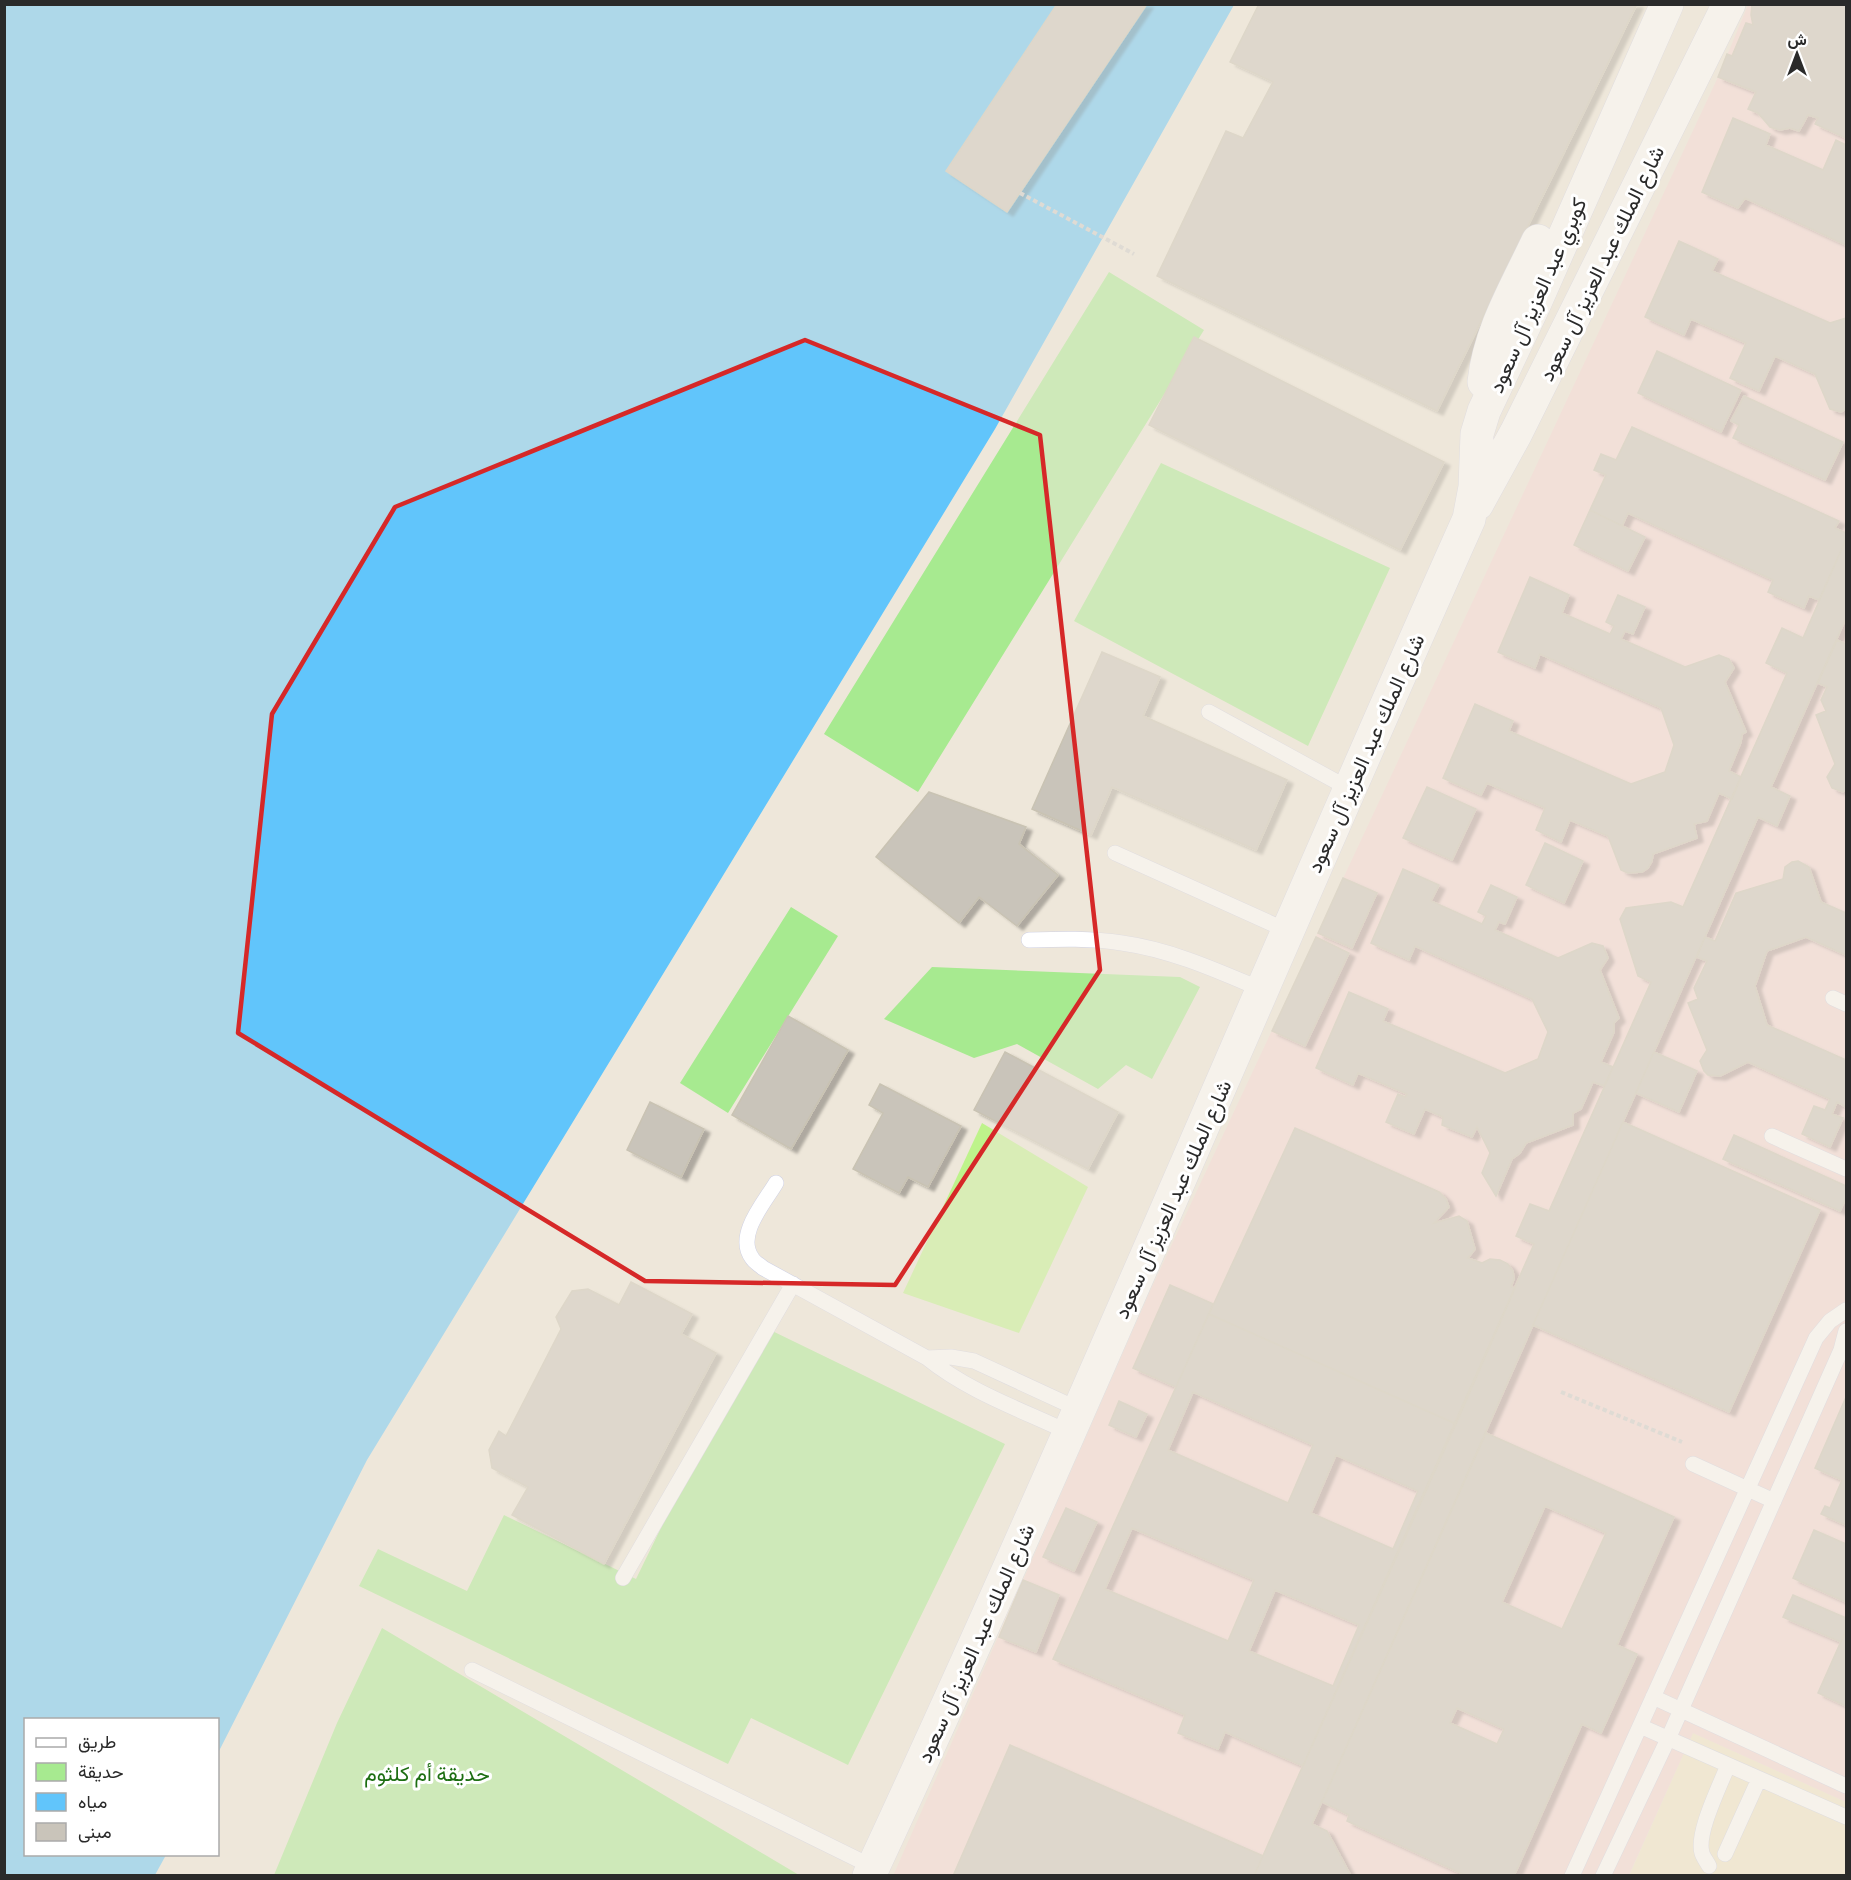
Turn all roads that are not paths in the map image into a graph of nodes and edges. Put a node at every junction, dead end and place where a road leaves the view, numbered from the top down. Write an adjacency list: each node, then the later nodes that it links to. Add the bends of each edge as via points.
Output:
1 (1651, 4): 4 (main road, كوبري عبد العزيز آل سعود, via 1493,335 1487,360)
2 (1667, 4): 4 (main road, كوبري عبد العزيز آل سعود)
3 (1729, 4): 5 (main road, شارع الملك عبد العزيز آل سعود, via 1516,433)
4 (1484, 411): 5 (main road, شارع الملك عبد العزيز آل سعود, via 1477,434)
5 (1469, 519): 7 (main road, شارع الملك عبد العزيز آل سعود)
6 (1209, 712): 7 (lane)
7 (1348, 788): 9 (main road, شارع الملك عبد العزيز آل سعود)
8 (1115, 853): 9 (lane)
9 (1288, 932): 11 (main road, شارع الملك عبد العزيز آل سعود)
10 (1029, 940): 11 (lane, via 1123,943 1169,953)
11 (1263, 990): 19 (main road, شارع الملك عبد العزيز آل سعود)
12 (1772, 1136): 13 (lane)
13 (1846, 1169)
14 (776, 1183): 15 (lane, via 749,1229 746,1244 752,1258 763,1268)
15 (793, 1284): 18 (lane); 23 (lane)
16 (1846, 1311): 21 (lane, via 1830,1321 1816,1338)
17 (1846, 1330): 22 (lane, via 1841,1350)
18 (927, 1358): 19 (lane, via 965,1384); 19 (lane, via 974,1361)
19 (1075, 1421): 35 (main road, شارع الملك عبد العزيز آل سعود)
20 (1693, 1464): 21 (lane)
21 (1747, 1489): 22 (lane); 25 (lane)
22 (1774, 1501): 26 (lane)
23 (623, 1578)
24 (472, 1670): 35 (lane)
25 (1653, 1697): 26 (lane); 27 (lane)
26 (1681, 1711): 28 (lane); 31 (lane)
27 (1640, 1726): 28 (lane); 36 (lane)
28 (1668, 1739): 29 (lane); 37 (lane)
29 (1728, 1765): 30 (lane); 34 (lane, via 1701,1840 1702,1854)
30 (1759, 1779): 32 (lane); 33 (lane)
31 (1846, 1786)
32 (1846, 1817)
33 (1725, 1854)
34 (1709, 1866)
35 (871, 1871)
36 (1572, 1875)
37 (1603, 1875)

